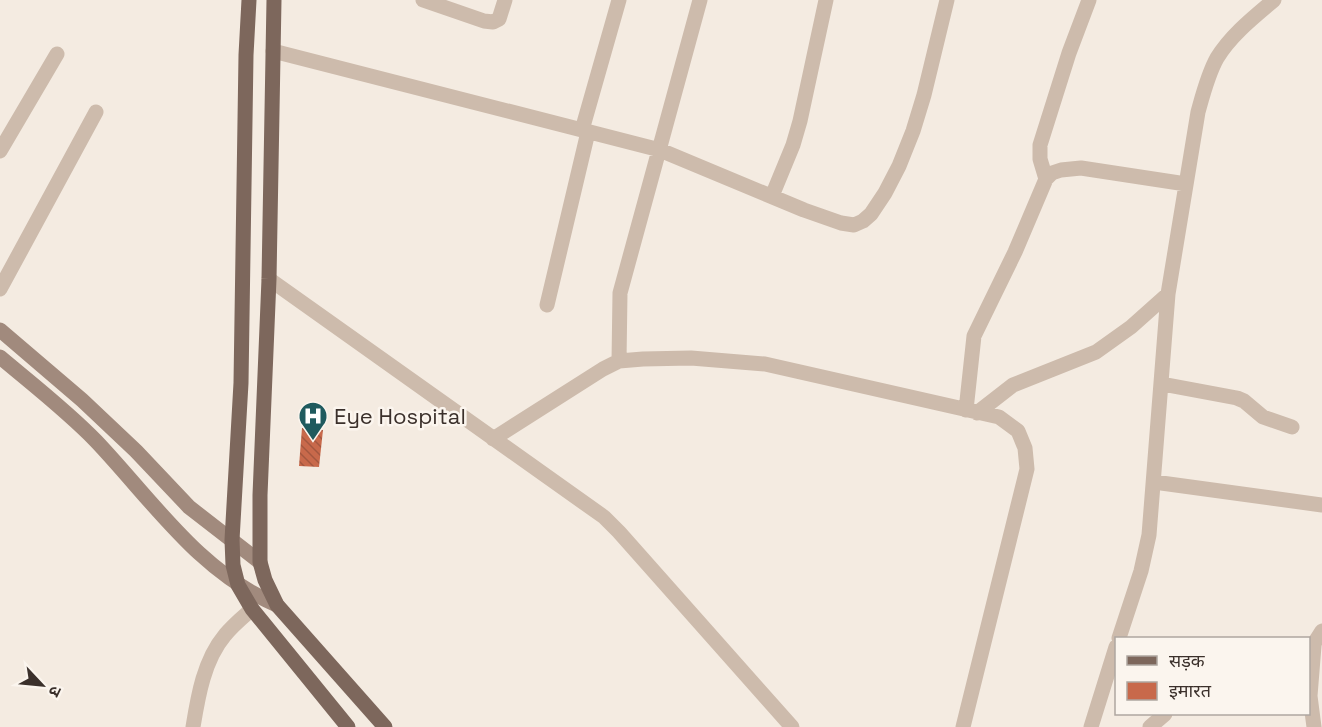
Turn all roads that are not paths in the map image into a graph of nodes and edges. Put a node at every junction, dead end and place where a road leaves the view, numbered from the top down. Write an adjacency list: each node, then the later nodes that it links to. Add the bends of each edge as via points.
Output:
1 (249, 0): 33 (main road, via 241,383)
2 (274, 0): 11 (main road)
3 (423, 0): 4 (street, via 493,22 499,19)
4 (505, 0)
5 (619, 0): 14 (street)
6 (700, 0): 15 (street)
7 (826, 0): 19 (street, via 800,121)
8 (947, 0): 19 (street, via 913,131 885,193 871,214 854,225 841,223)
9 (1089, 0): 17 (street, via 1040,145)
10 (1274, 0): 18 (street, via 1217,58 1198,112)
11 (273, 51): 14 (street); 20 (main road)
12 (57, 54): 16 (street)
13 (96, 112): 21 (street)
14 (585, 131): 15 (street); 23 (street)
15 (660, 150): 19 (street); 26 (street, via 620,293)
16 (0, 151)
17 (1046, 179): 18 (street, via 1061,170 1081,168); 28 (street, via 974,336)
18 (1186, 184): 22 (street)
19 (772, 196)
20 (269, 279): 30 (street); 34 (main road)
21 (0, 289)
22 (1168, 294): 27 (street); 28 (street, via 1096,352 1013,385)
23 (547, 305)
24 (0, 330): 33 (main road, via 82,400 189,507)
25 (0, 357): 35 (main road, via 95,440 181,534)
26 (619, 361): 28 (street, via 691,358 765,364); 30 (street)
27 (1162, 384): 29 (street, via 1237,398 1263,417); 31 (street)
28 (971, 412): 47 (street, via 999,417 1018,431 1027,469)
29 (1292, 427)
30 (493, 438): 46 (street, via 604,517)
31 (1154, 482): 32 (street); 39 (street, via 1149,535)
32 (1322, 504)
33 (232, 540): 34 (main road); 35 (main road)
34 (260, 562): 36 (main road)
35 (238, 585): 36 (main road); 37 (main road)
36 (278, 605): 45 (main road)
37 (252, 609): 43 (street, via 225,634 213,652); 44 (main road)
38 (1322, 631): 41 (street)
39 (1120, 637)
40 (1115, 650): 48 (street)
41 (1311, 650): 50 (street)
42 (1165, 715): 49 (street)
43 (193, 727)
44 (348, 727)
45 (385, 727)
46 (792, 727)
47 (963, 727)
48 (1091, 727)
49 (1150, 727)
50 (1314, 727)

